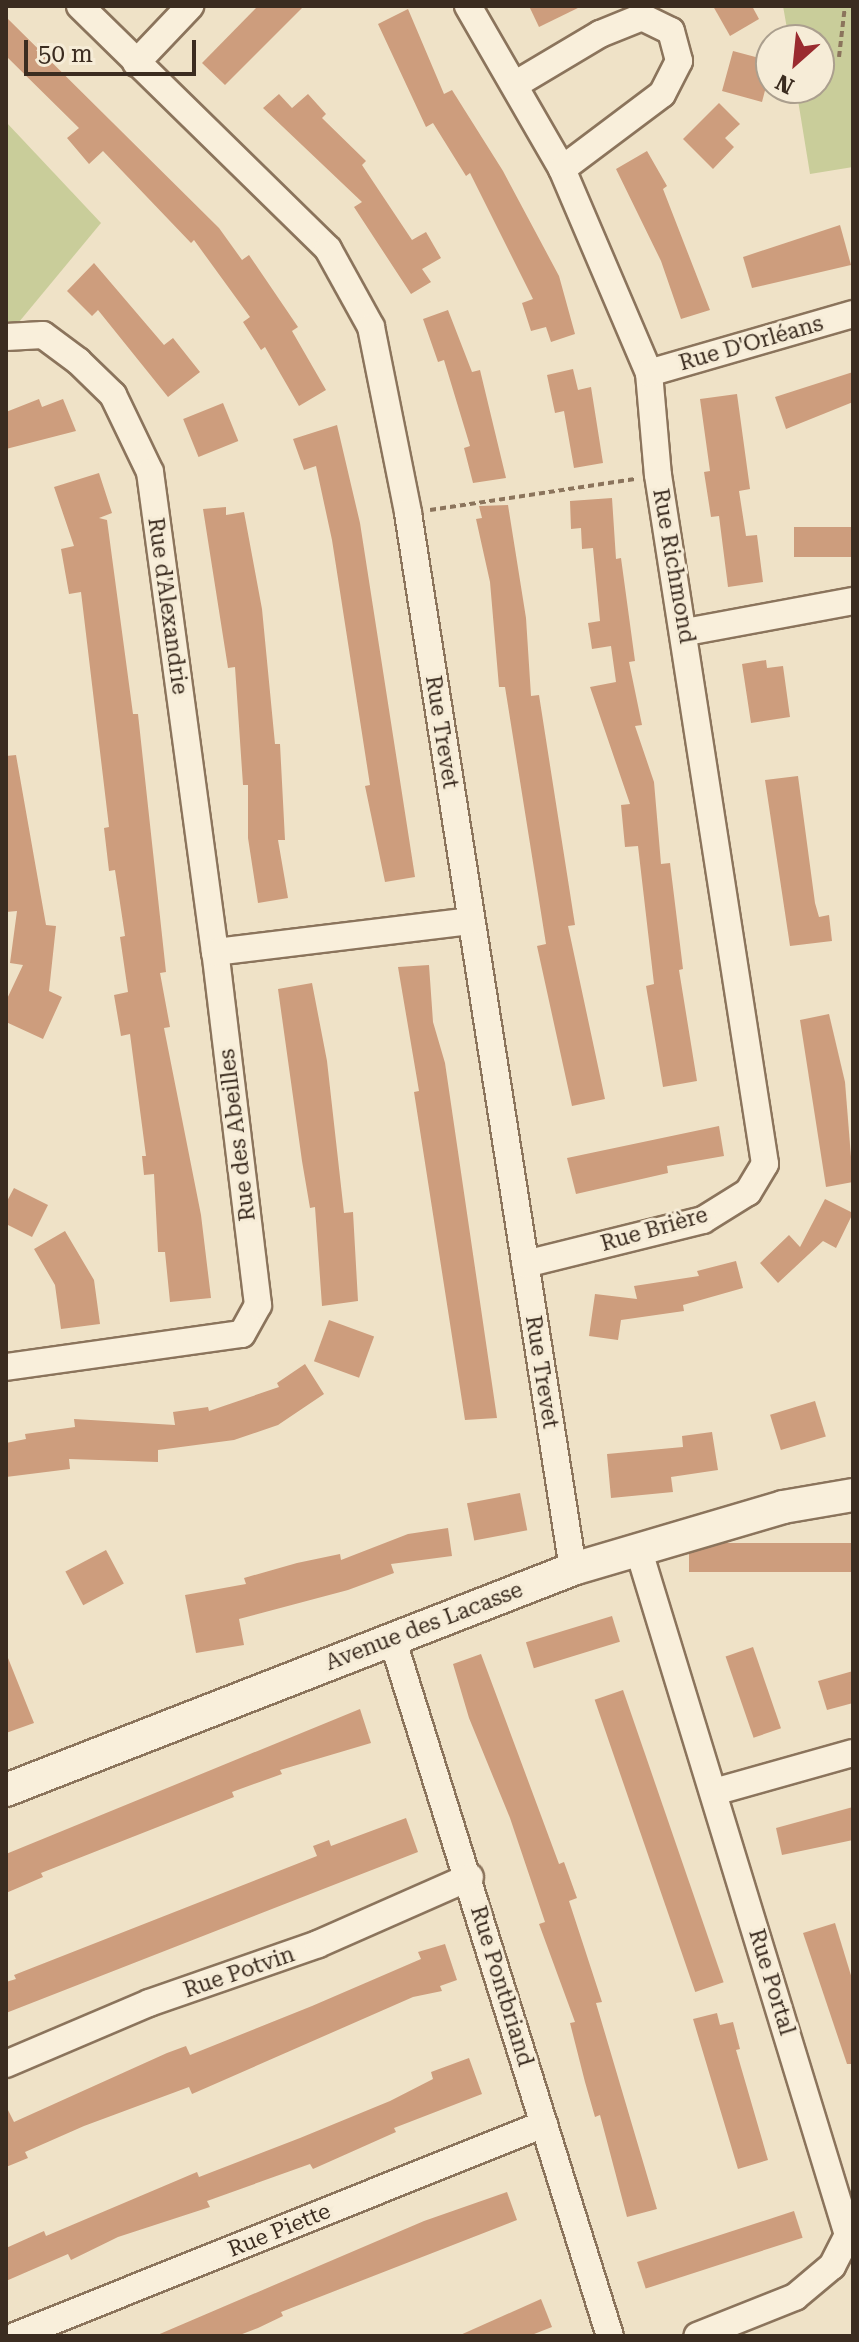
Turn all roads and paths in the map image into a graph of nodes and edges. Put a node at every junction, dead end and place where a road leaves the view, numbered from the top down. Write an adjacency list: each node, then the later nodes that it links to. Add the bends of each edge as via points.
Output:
1 (80, 6): 6 (street, Rue Trevet)
2 (190, 6): 6 (street)
3 (468, 6): 7 (street, Rue Richmond)
4 (845, 6): 5 (path)
5 (839, 57)
6 (136, 63): 13 (street, Rue Trevet, via 328,249 371,327)
7 (516, 84): 8 (street, Rue Richmond); 8 (street, via 600,34 642,17 671,31 679,61 662,94)
8 (562, 169): 11 (street, Rue Richmond)
9 (853, 314): 11 (street, Rue D'Orléans)
10 (6, 337): 17 (street, Rue d'Alexandrie, via 43,335 78,361 113,395 150,472)
11 (649, 373): 12 (street, Rue Richmond)
12 (658, 475): 13 (path); 15 (street, Rue Richmond)
13 (408, 513): 16 (street, Rue Trevet)
14 (853, 601): 15 (street)
15 (686, 632): 18 (street, Rue Richmond)
16 (471, 921): 17 (street); 19 (street, Rue Trevet)
17 (215, 952): 20 (street, Rue des Abeilles, via 258,1305 242,1334)
18 (765, 1164): 19 (street, Rue Brière, via 748,1192 703,1220)
19 (525, 1264): 23 (street, Rue Trevet)
20 (6, 1367)
21 (853, 1495): 22 (street, Avenue des Lacasse, via 783,1507)
22 (638, 1548): 23 (street, Avenue des Lacasse); 27 (street, Rue Portal)
23 (573, 1569): 24 (street, Avenue des Lacasse)
24 (392, 1638): 26 (street, Avenue des Lacasse); 28 (street, Rue Pontbriand)
25 (853, 1753): 27 (street)
26 (6, 1790)
27 (714, 1792): 33 (street, Rue Portal, via 848,2235 832,2266 795,2297)
28 (470, 1877): 29 (street, Rue Potvin, via 318,1944 149,2003); 30 (street, Rue Pontbriand)
29 (6, 2064)
30 (544, 2124): 31 (street, Rue Piette); 32 (street, Rue Pontbriand)
31 (15, 2336)
32 (610, 2336)
33 (697, 2336)

